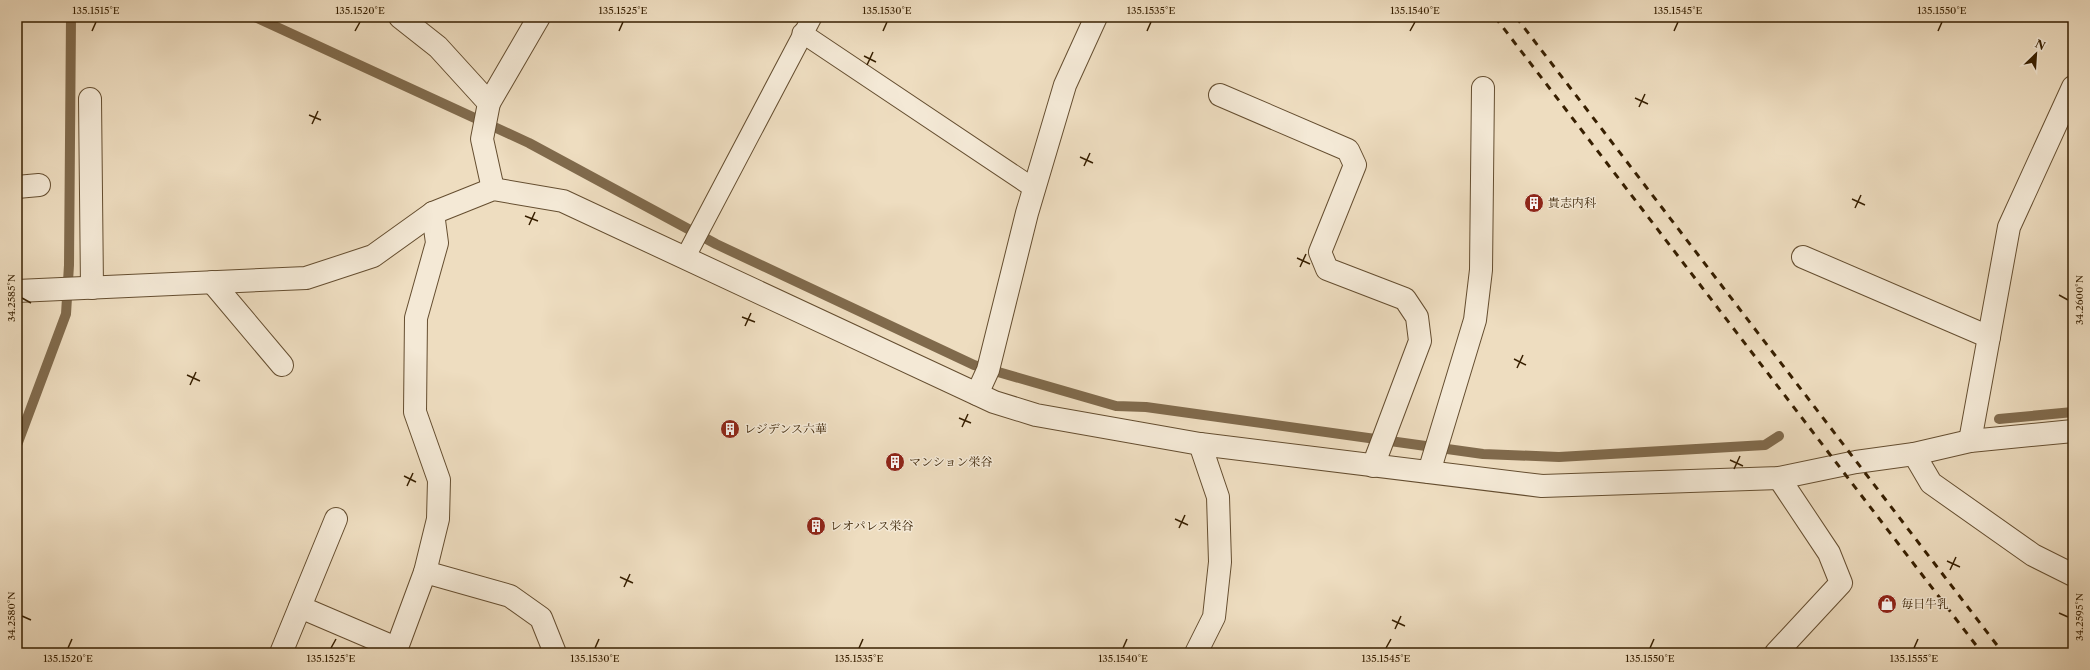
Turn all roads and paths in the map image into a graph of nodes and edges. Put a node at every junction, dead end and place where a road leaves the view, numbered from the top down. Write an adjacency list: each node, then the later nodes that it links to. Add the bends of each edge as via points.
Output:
1 (400, 17): 10 (street, via 438,47)
2 (539, 17): 10 (street)
3 (812, 17): 5 (lane)
4 (1096, 17): 14 (street, via 1065,85)
5 (802, 33): 14 (lane); 17 (lane)
6 (2073, 87): 21 (street, via 2009,227)
7 (1483, 88): 29 (street, via 1482,270 1475,320)
8 (1220, 95): 28 (street, via 1348,150 1355,165 1320,252 1327,268 1405,299 1417,317 1420,340)
9 (90, 99): 19 (street)
10 (487, 113): 13 (street, via 482,139)
11 (39, 186): 12 (street)
12 (17, 187)
13 (493, 189): 15 (street); 17 (street, via 563,202)
14 (1035, 189): 23 (street, via 989,363)
15 (433, 213): 18 (street, via 373,256 306,278); 32 (street, via 437,243 416,318 415,356 415,412 439,480 438,519)
16 (1803, 257): 21 (street)
17 (685, 258): 23 (street)
18 (212, 282): 19 (street); 22 (street)
19 (86, 288): 20 (street)
20 (17, 291)
21 (1989, 337): 25 (street)
22 (282, 365)
23 (977, 394): 26 (street, via 1036,415)
24 (2073, 431): 25 (street)
25 (1970, 441): 27 (street)
26 (1200, 444): 28 (street); 38 (street, via 1218,497 1220,562 1214,617)
27 (1914, 454): 30 (street, via 1856,462); 33 (street, via 1931,484 2033,555)
28 (1377, 457): 29 (street)
29 (1432, 464): 30 (street, via 1542,486)
30 (1779, 478): 39 (street, via 1829,553 1841,583)
31 (336, 518): 34 (street)
32 (425, 572): 35 (street); 37 (street, via 510,596 541,618)
33 (2073, 575)
34 (300, 607): 35 (street); 36 (street)
35 (396, 650)
36 (281, 653)
37 (555, 653)
38 (1196, 653)
39 (1776, 653)

